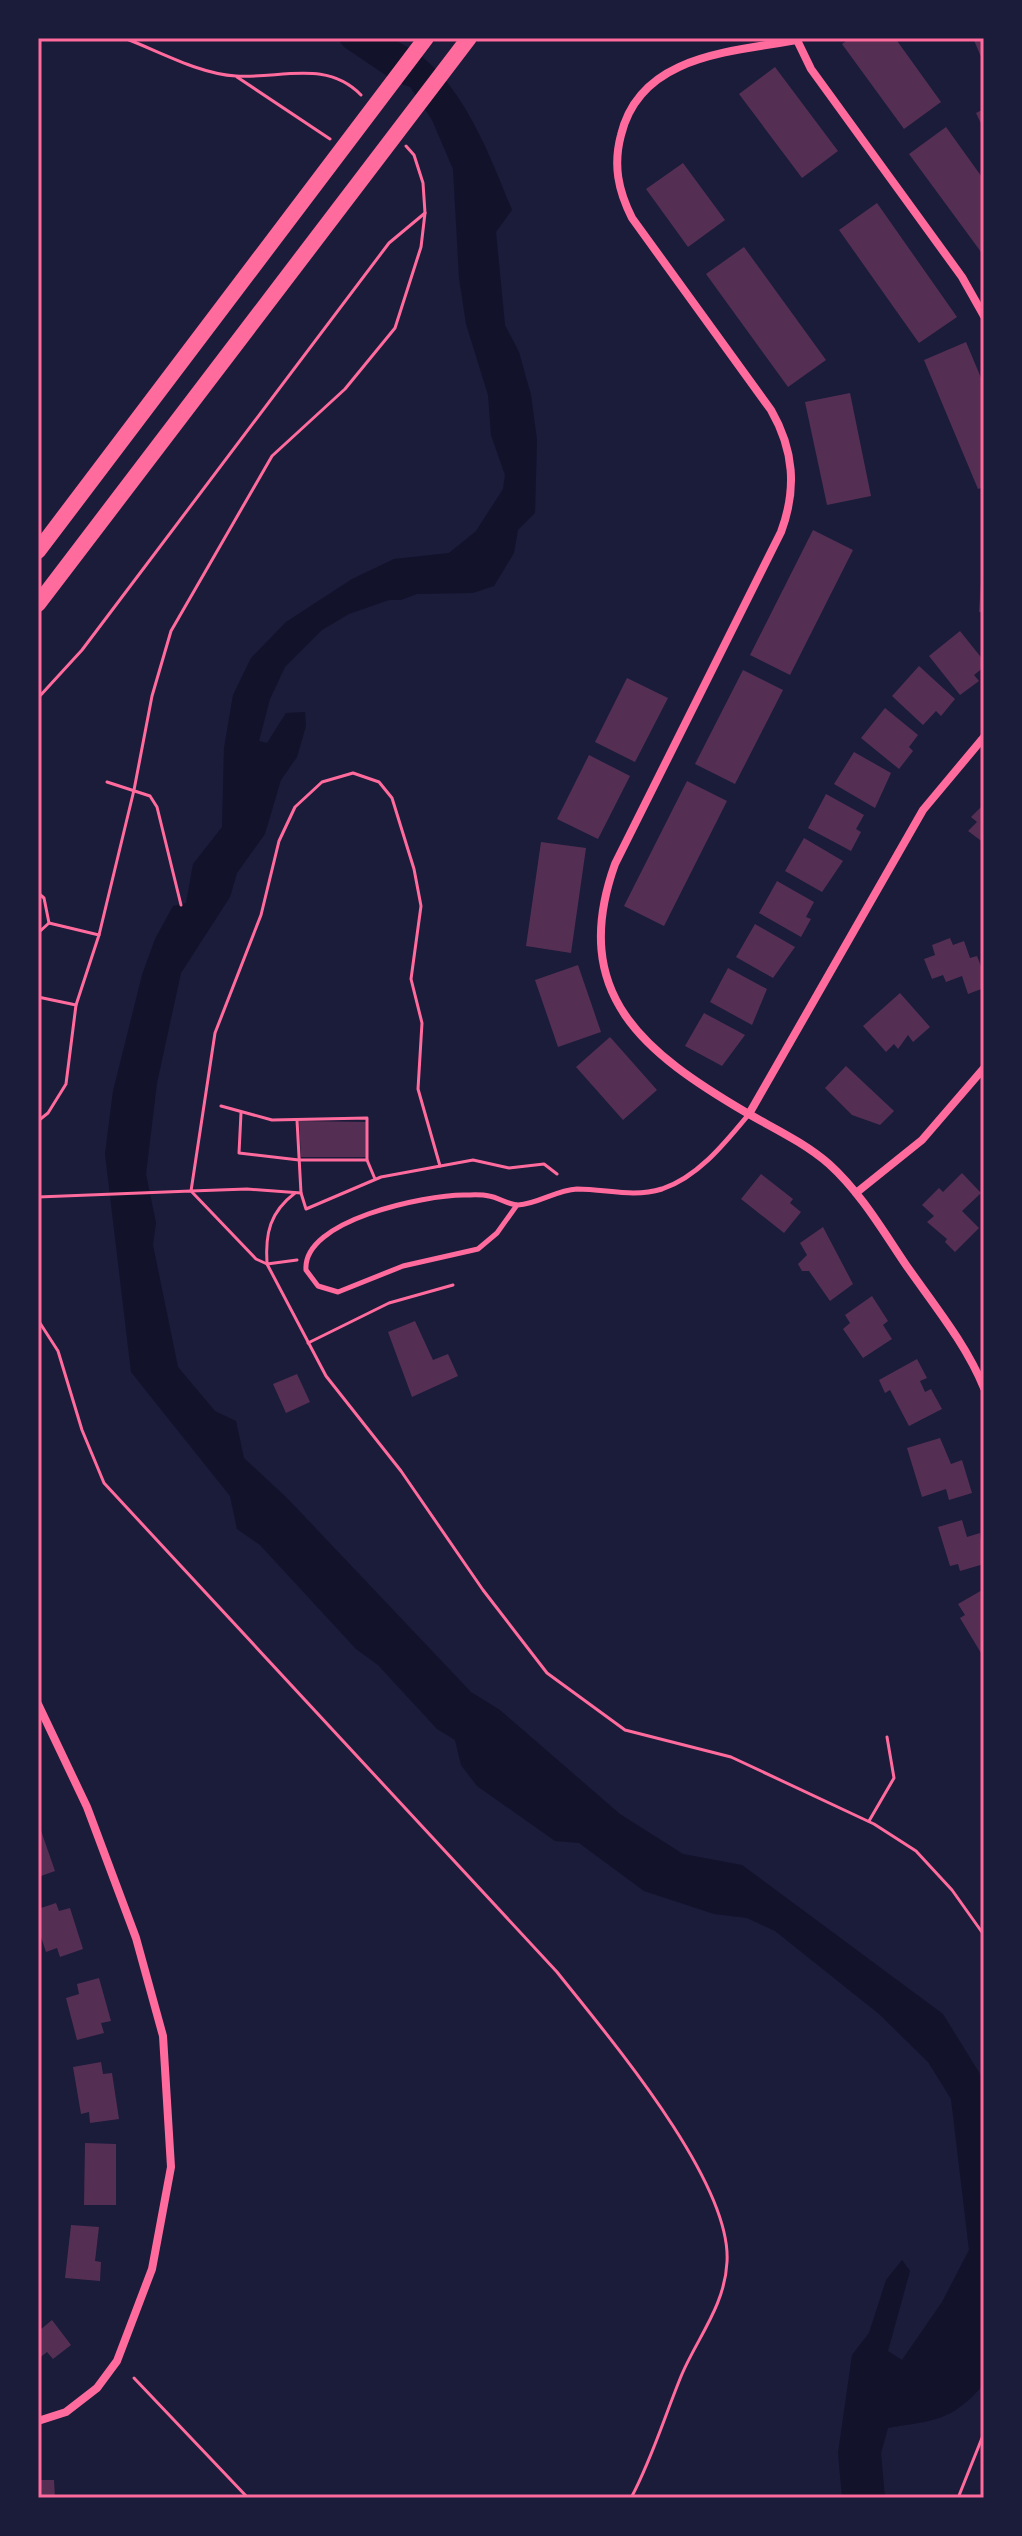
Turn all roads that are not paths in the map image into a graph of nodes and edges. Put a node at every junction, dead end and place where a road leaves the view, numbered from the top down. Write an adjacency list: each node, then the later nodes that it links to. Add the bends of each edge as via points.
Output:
1 (426, 38): 5 (main road)
2 (469, 38): 6 (main road)
3 (797, 39): 4 (street, via 811,69 962,277); 9 (street, via 701,58 659,77 630,110 617,149 619,187 632,218 771,410 792,469 791,501 781,532 615,864 602,919 608,975 634,1030 663,1060)
4 (984, 316)
5 (38, 551)
6 (38, 604)
7 (984, 737): 9 (street, via 923,810)
8 (984, 1068): 10 (street, via 922,1140)
9 (749, 1114): 10 (street, via 801,1143); 11 (lane, via 681,1181 631,1195 563,1191)
10 (856, 1193): 12 (street, via 959,1342)
11 (517, 1205): 11 (lane, via 478,1249 403,1266 338,1292 310,1278 307,1251 320,1237 387,1208 459,1195 488,1195)
12 (984, 1388)
13 (38, 1704): 14 (street, via 87,1807 136,1938 163,2036 171,2167 152,2269 117,2361 97,2388 66,2412)
14 (38, 2421)

